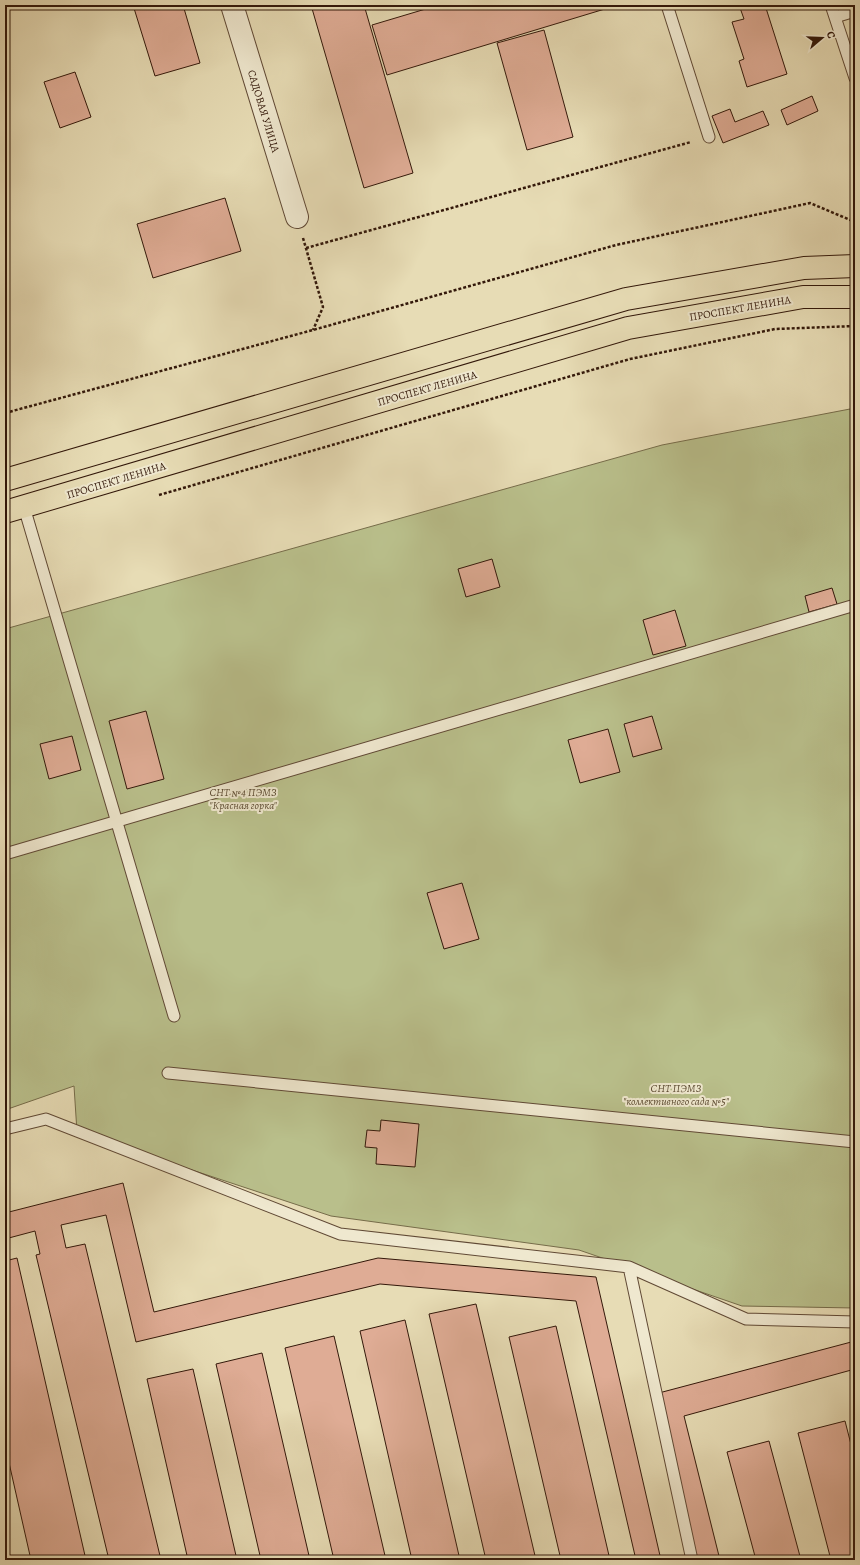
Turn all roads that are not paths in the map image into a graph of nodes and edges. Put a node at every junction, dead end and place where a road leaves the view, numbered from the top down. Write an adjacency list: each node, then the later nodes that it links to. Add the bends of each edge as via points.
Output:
1 (232, 5): 8 (street, САДОВАЯ УЛИЦА)
2 (667, 5): 7 (lane)
3 (830, 5): 5 (lane)
4 (855, 11): 5 (lane)
5 (835, 17): 6 (lane)
6 (855, 78)
7 (709, 137)
8 (299, 224)
9 (855, 266): 11 (main road, via 804,268 626,299)
10 (855, 297): 12 (main road, ПРОСПЕКТ ЛЕНИНА, via 803,297 628,328)
11 (5, 480)
12 (15, 509): 14 (lane)
13 (855, 605): 14 (lane)
14 (115, 822): 15 (lane); 16 (lane)
15 (5, 854)
16 (174, 1016)
17 (168, 1073): 19 (lane)
18 (5, 1129): 20 (lane, via 46,1119 340,1234)
19 (855, 1142)
20 (629, 1267): 21 (lane, via 746,1318); 22 (lane)
21 (855, 1322)
22 (692, 1560)

